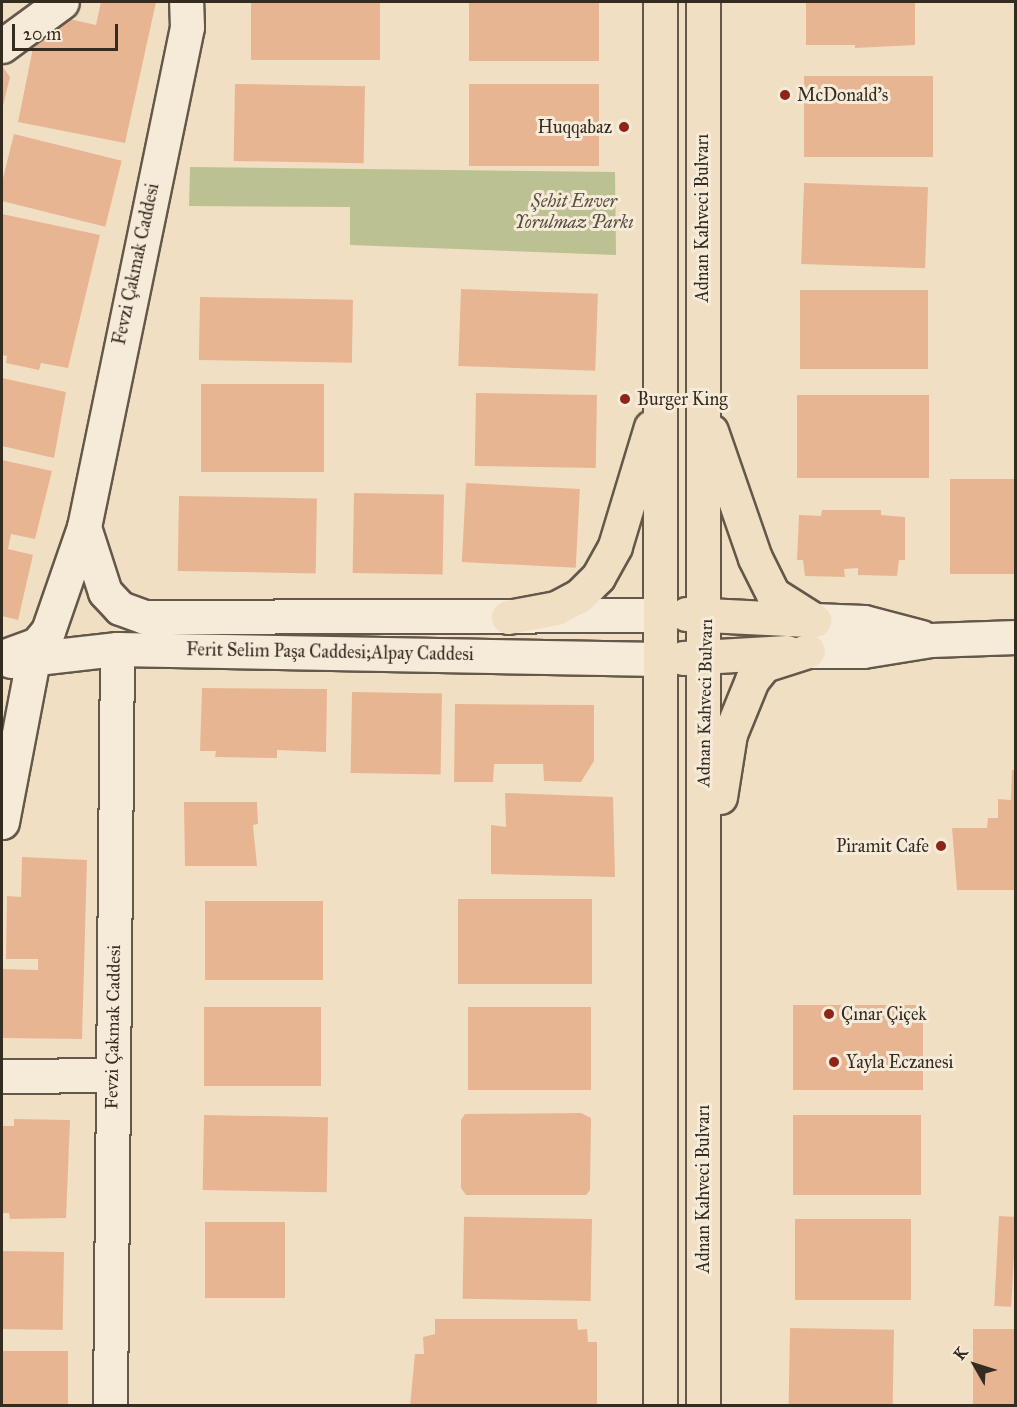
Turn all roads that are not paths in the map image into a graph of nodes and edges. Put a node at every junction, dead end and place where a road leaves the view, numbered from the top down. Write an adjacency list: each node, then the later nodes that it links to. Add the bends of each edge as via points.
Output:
1 (62, 2): 5 (main road)
2 (186, 2): 8 (main road, Fevzi Çakmak Caddesi, via 187,27)
3 (660, 2): 6 (main road)
4 (703, 2): 7 (main road, Adnan Kahveci Bulvarı)
5 (2, 46)
6 (661, 394): 10 (main road); 11 (main road, via 615,546 598,577 579,596 556,608)
7 (701, 401): 9 (main road, Adnan Kahveci Bulvarı); 12 (main road, via 755,558 773,594)
8 (84, 527): 11 (main road, via 105,592 133,615); 15 (main road, Fevzi Çakmak Caddesi, via 48,631 37,644)
9 (706, 613): 10 (main road); 12 (main road); 16 (main road, Adnan Kahveci Bulvarı)
10 (660, 615): 11 (main road); 17 (main road)
11 (508, 617)
12 (811, 635): 13 (main road, via 864,622 932,640); 16 (main road); 20 (main road, via 764,665 752,680 742,704 730,734)
13 (1016, 637)
14 (117, 649): 17 (main road, Ferit Selim Paşa Caddesi;Alpay Caddesi); 18 (main road, Ferit Selim Paşa Caddesi;Alpay Caddesi); 21 (main road, Fevzi Çakmak Caddesi)
15 (2, 658): 18 (main road, Ferit Selim Paşa Caddesi;Alpay Caddesi)
16 (704, 658): 17 (main road); 20 (main road, Adnan Kahveci Bulvarı)
17 (660, 659): 24 (main road)
18 (33, 660): 19 (main road)
19 (2, 822)
20 (703, 900): 25 (main road, Adnan Kahveci Bulvarı)
21 (112, 1075): 22 (main road); 23 (main road, Fevzi Çakmak Caddesi)
22 (2, 1077)
23 (110, 1406)
24 (660, 1406)
25 (704, 1406)

